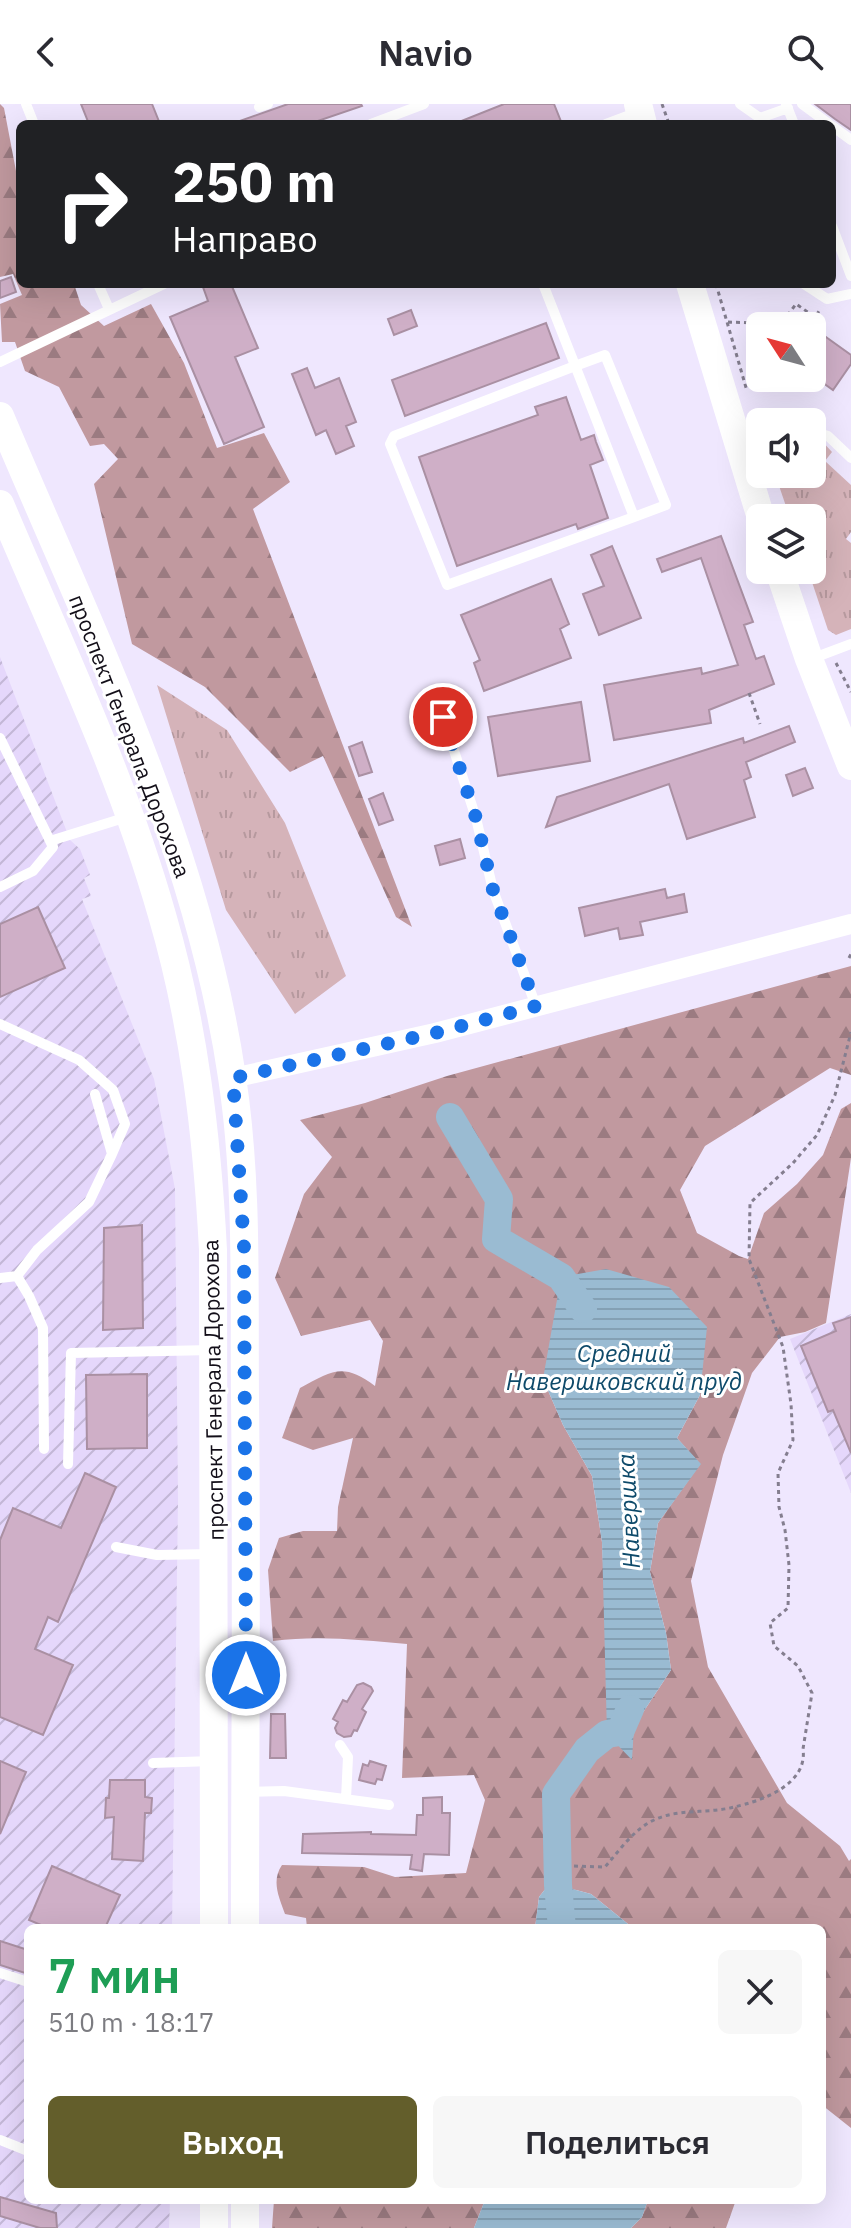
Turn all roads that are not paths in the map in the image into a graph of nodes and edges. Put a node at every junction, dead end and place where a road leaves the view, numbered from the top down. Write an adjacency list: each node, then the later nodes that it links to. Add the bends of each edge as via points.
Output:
1 (424, 104): 6 (lane)
2 (740, 104): 4 (lane, via 760,118)
3 (802, 104): 8 (lane)
4 (787, 106)
5 (646, 111): 7 (lane)
6 (382, 120)
7 (618, 120)
8 (823, 120)
9 (836, 237): 10 (lane)
10 (851, 276)
11 (100, 288): 17 (lane)
12 (155, 288): 17 (lane)
13 (545, 288): 19 (lane)
14 (691, 288): 24 (main road)
15 (810, 288): 16 (lane, via 827,299)
16 (851, 294)
17 (109, 309): 18 (lane)
18 (0, 362)
19 (575, 366): 25 (lane); 25 (lane, via 605,355 666,505); 25 (lane, via 394,436 390,444 447,585)
20 (0, 416): 38 (main road, проспект Генерала Дорохова, via 165,815 196,912)
21 (826, 435): 22 (lane)
22 (851, 458)
23 (0, 504): 32 (main road, проспект Генерала Дорохова)
24 (757, 504)
25 (634, 517)
26 (786, 584): 28 (main road)
27 (851, 644): 28 (lane)
28 (819, 656): 31 (main road)
29 (443, 717): 36 (lane, via 493,890)
30 (0, 738): 33 (lane)
31 (851, 766)
32 (129, 816): 33 (lane); 43 (main road, проспект Генерала Дорохова, via 163,916 199,1086 209,1182)
33 (50, 841): 34 (lane, via 53,847 33,871)
34 (0, 887)
35 (851, 924): 36 (street)
36 (536, 1006): 38 (street)
37 (0, 1024): 40 (lane, via 79,1060 113,1090 125,1124)
38 (233, 1078): 51 (main road, проспект Генерала Дорохова, via 244,1247)
39 (95, 1094): 40 (lane)
40 (112, 1154): 41 (lane, via 89,1202)
41 (17, 1276): 42 (lane); 44 (lane, via 43,1328)
42 (0, 1278)
43 (214, 1350): 45 (lane, via 71,1353); 47 (main road, проспект Генерала Дорохова)
44 (44, 1449)
45 (68, 1464)
46 (116, 1547): 47 (lane, via 157,1555)
47 (214, 1554): 49 (main road, проспект Генерала Дорохова)
48 (340, 1745): 52 (lane, via 348,1757)
49 (214, 1761): 50 (lane); 54 (main road, проспект Генерала Дорохова)
50 (153, 1763)
51 (245, 1792): 52 (lane); 55 (main road, проспект Генерала Дорохова)
52 (346, 1799): 53 (lane)
53 (389, 1805)
54 (214, 1924)
55 (245, 1924)
56 (0, 1973): 57 (lane)
57 (24, 1981)
58 (0, 2140): 59 (lane)
59 (24, 2149)
60 (214, 2204): 62 (main road)
61 (245, 2204): 63 (main road)
62 (214, 2228)
63 (245, 2228)

